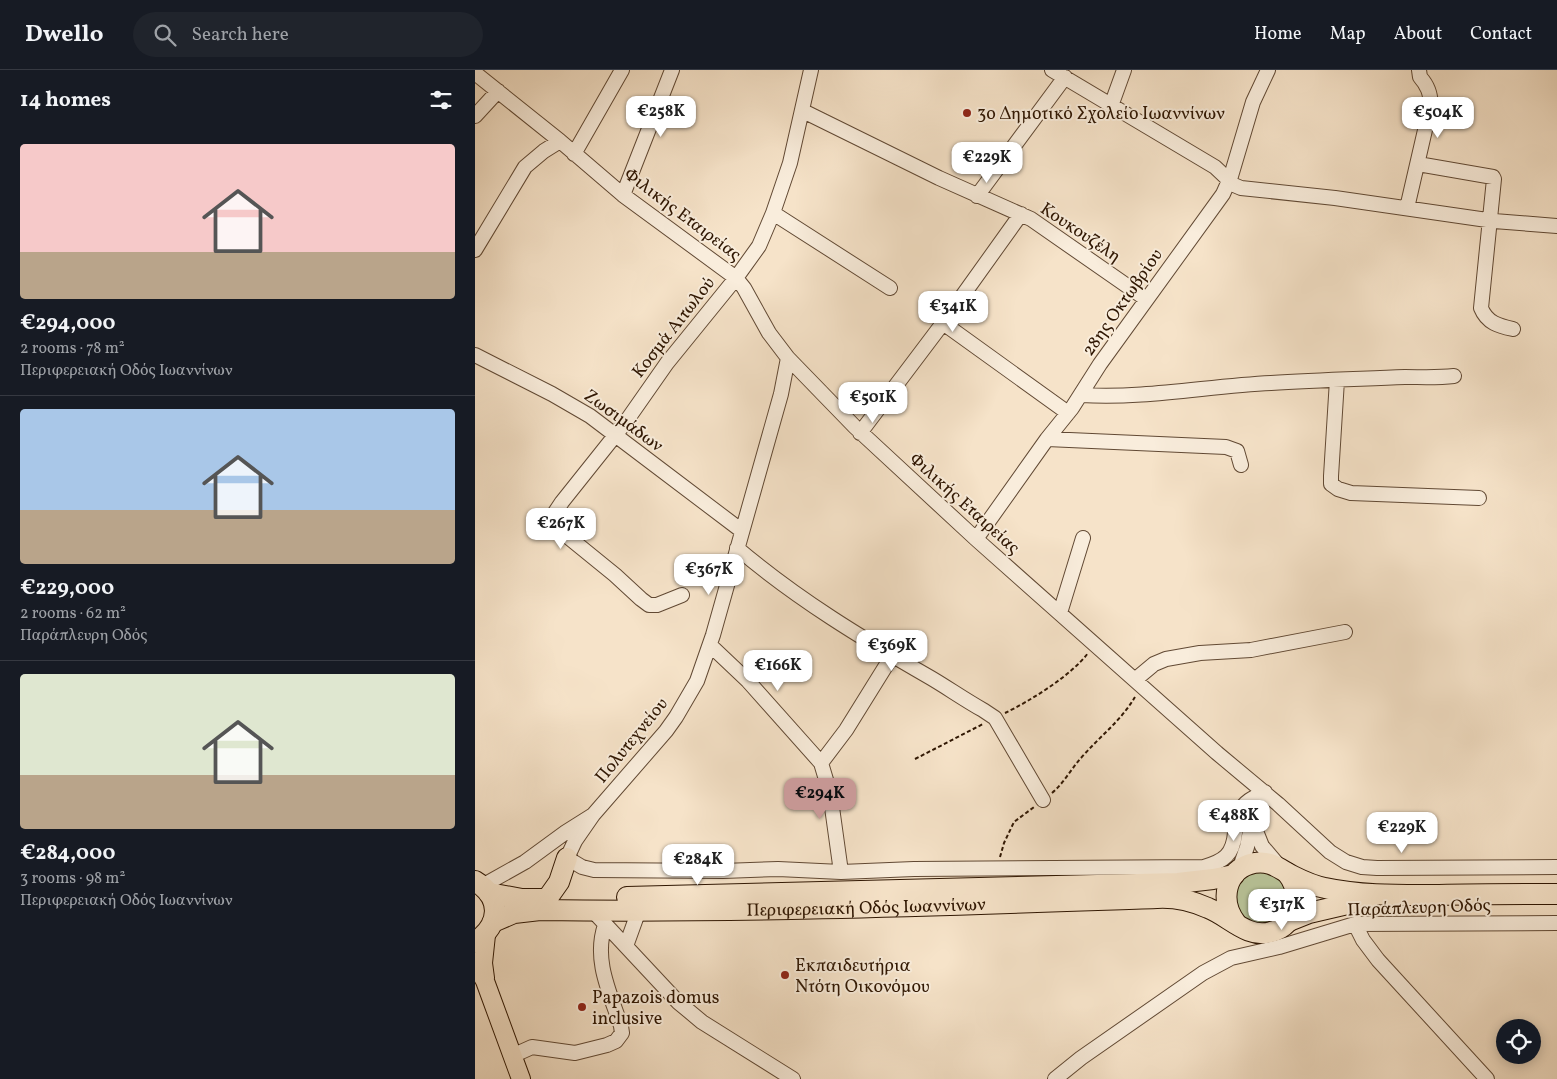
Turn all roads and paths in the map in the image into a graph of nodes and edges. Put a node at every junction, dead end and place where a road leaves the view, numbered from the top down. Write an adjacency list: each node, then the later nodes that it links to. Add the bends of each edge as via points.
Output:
1 (622, 70): 15 (street)
2 (672, 70): 18 (street)
3 (811, 70): 12 (street, Κοσμά Αιτωλού)
4 (1052, 70): 9 (street)
5 (1123, 70): 11 (street)
6 (1268, 70): 17 (street, 28ης Οκτωβρίου, via 1253,102)
7 (1419, 70): 16 (street, via 1420,78 1430,92 1431,104)
8 (475, 73): 10 (street, Φιλικής Εταιρείας)
9 (1065, 78): 11 (street); 19 (street)
10 (498, 91): 13 (street); 14 (street, Φιλικής Εταιρείας)
11 (1111, 106): 17 (street, via 1215,167)
12 (803, 110): 19 (street, Κουκουζέλη); 21 (street, Κοσμά Αιτωλού)
13 (475, 116)
14 (560, 141): 15 (street, Φιλικής Εταιρείας); 25 (street, via 525,167)
15 (574, 154): 18 (street, Φιλικής Εταιρείας)
16 (1417, 164): 20 (street); 23 (street, via 1493,177)
17 (1229, 181): 20 (street, via 1246,189); 28 (street, 28ης Οκτωβρίου, via 1223,194)
18 (623, 195): 26 (street, Φιλικής Εταιρείας)
19 (977, 196): 22 (street, Κουκουζέλη)
20 (1407, 208): 23 (street)
21 (773, 213): 26 (street, Κοσμά Αιτωλού, via 759,246); 27 (street)
22 (1021, 214): 28 (street, Κουκουζέλη); 29 (street)
23 (1490, 220): 24 (street); 30 (street, via 1481,308 1495,324)
24 (1557, 226)
25 (475, 250)
26 (736, 278): 32 (street, Φιλικής Εταιρείας); 38 (street, Κοσμά Αιτωλού, via 667,363)
27 (890, 288)
28 (1146, 299): 35 (street, 28ης Οκτωβρίου)
29 (943, 323): 36 (street); 37 (street)
30 (1513, 329)
31 (475, 355): 38 (street, Ζωσιμάδων, via 552,394 590,416)
32 (788, 358): 37 (street, Φιλικής Εταιρείας); 42 (street, Πολυτεχνείου)
33 (1454, 376): 34 (street)
34 (1337, 380): 35 (street, via 1154,394); 41 (street, via 1331,484 1337,489 1351,493)
35 (1081, 395): 36 (street, 28ης Οκτωβρίου)
36 (1068, 413): 39 (street, 28ης Οκτωβρίου)
37 (861, 433): 44 (street, Φιλικής Εταιρείας)
38 (615, 436): 42 (street, Ζωσιμάδων); 46 (street, Κοσμά Αιτωλού, via 556,509 554,519 567,536 649,605)
39 (1047, 439): 40 (street, via 1226,447 1237,452); 44 (street, 28ης Οκτωβρίου)
40 (1241, 465)
41 (1479, 498)
42 (742, 531): 45 (street, Πολυτεχνείου)
43 (1083, 538): 47 (street)
44 (976, 539): 47 (street, Φιλικής Εταιρείας)
45 (737, 548): 50 (street, Πολυτεχνείου); 51 (street, via 826,616)
46 (682, 596)
47 (1060, 613): 49 (street, Φιλικής Εταιρείας)
48 (1345, 632): 52 (street, via 1257,649 1191,654 1154,664)
49 (1095, 644): 52 (street, Φιλικής Εταιρείας); 53 (path, via 1083,661 1049,687)
50 (710, 645): 55 (street, via 748,681); 58 (street, Πολυτεχνείου, via 697,681 676,717)
51 (892, 656): 53 (street); 55 (street, via 846,730)
52 (1139, 681): 56 (street, Φιλικής Εταιρείας); 57 (path, via 1137,694 1119,721)
53 (995, 718): 54 (path); 57 (street)
54 (915, 759)
55 (821, 763): 64 (street, via 830,793)
56 (1265, 792): 59 (street); 61 (street, via 1330,852 1346,862 1377,868); 62 (street, via 1245,803 1239,813 1232,847 1218,863 1204,867)
57 (1043, 800): 62 (path, via 1014,822 1004,843)
58 (593, 815): 60 (street); 66 (street, Πολυτεχνείου)
59 (1252, 820): 63 (street, via 1262,846); 65 (street, via 1247,848)
60 (567, 858): 64 (street, via 582,867 612,872 778,869); 69 (highway, via 559,882)
61 (1557, 866)
62 (999, 869): 64 (street)
63 (1284, 871): 65 (highway, Περιφερειακή Οδός Ιωαννίνων, via 1260,862 1245,866); 68 (highway, Περιφερειακή Οδός Ιωαννίνων, via 1323,888); 72 (highway, via 1295,886 1297,900)
64 (841, 872)
65 (1237, 873): 69 (highway, Περιφερειακή Οδός Ιωαννίνων, via 1213,880 1178,883); 73 (highway, via 1227,888 1226,903)
66 (482, 887): 69 (highway, Περιφερειακή Οδός Ιωαννίνων, via 522,899); 76 (highway, via 493,902 495,912)
67 (1557, 894): 68 (highway, Περιφερειακή Οδός Ιωαννίνων)
68 (1389, 895): 72 (highway, Περιφερειακή Οδός Ιωαννίνων)
69 (547, 899)
70 (639, 910): 71 (highway, Περιφερειακή Οδός Ιωαννίνων); 73 (highway, Περιφερειακή Οδός Ιωαννίνων, via 1164,898 1196,903); 78 (street)
71 (599, 918): 76 (highway, Περιφερειακή Οδός Ιωαννίνων, via 526,911 513,913); 78 (street); 81 (street, via 601,966 622,1033 611,1043 575,1053 532,1047)
72 (1289, 921): 77 (highway, Περιφερειακή Οδός Ιωαννίνων)
73 (1236, 923): 77 (highway, Περιφερειακή Οδός Ιωαννίνων)
74 (1557, 923): 75 (street, Παράπλευρη Οδός)
75 (1355, 924): 77 (street, Παράπλευρη Οδός); 85 (street, via 1379,960)
76 (485, 933): 80 (main road)
77 (1270, 941): 84 (street, Παράπλευρη Οδός, via 1217,965)
78 (626, 946): 83 (street, via 678,1002 702,1022)
79 (475, 963): 80 (main road)
80 (485, 981): 81 (main road)
81 (512, 1056): 82 (main road)
82 (521, 1079)
83 (793, 1079)
84 (1055, 1079)
85 (1487, 1079)

